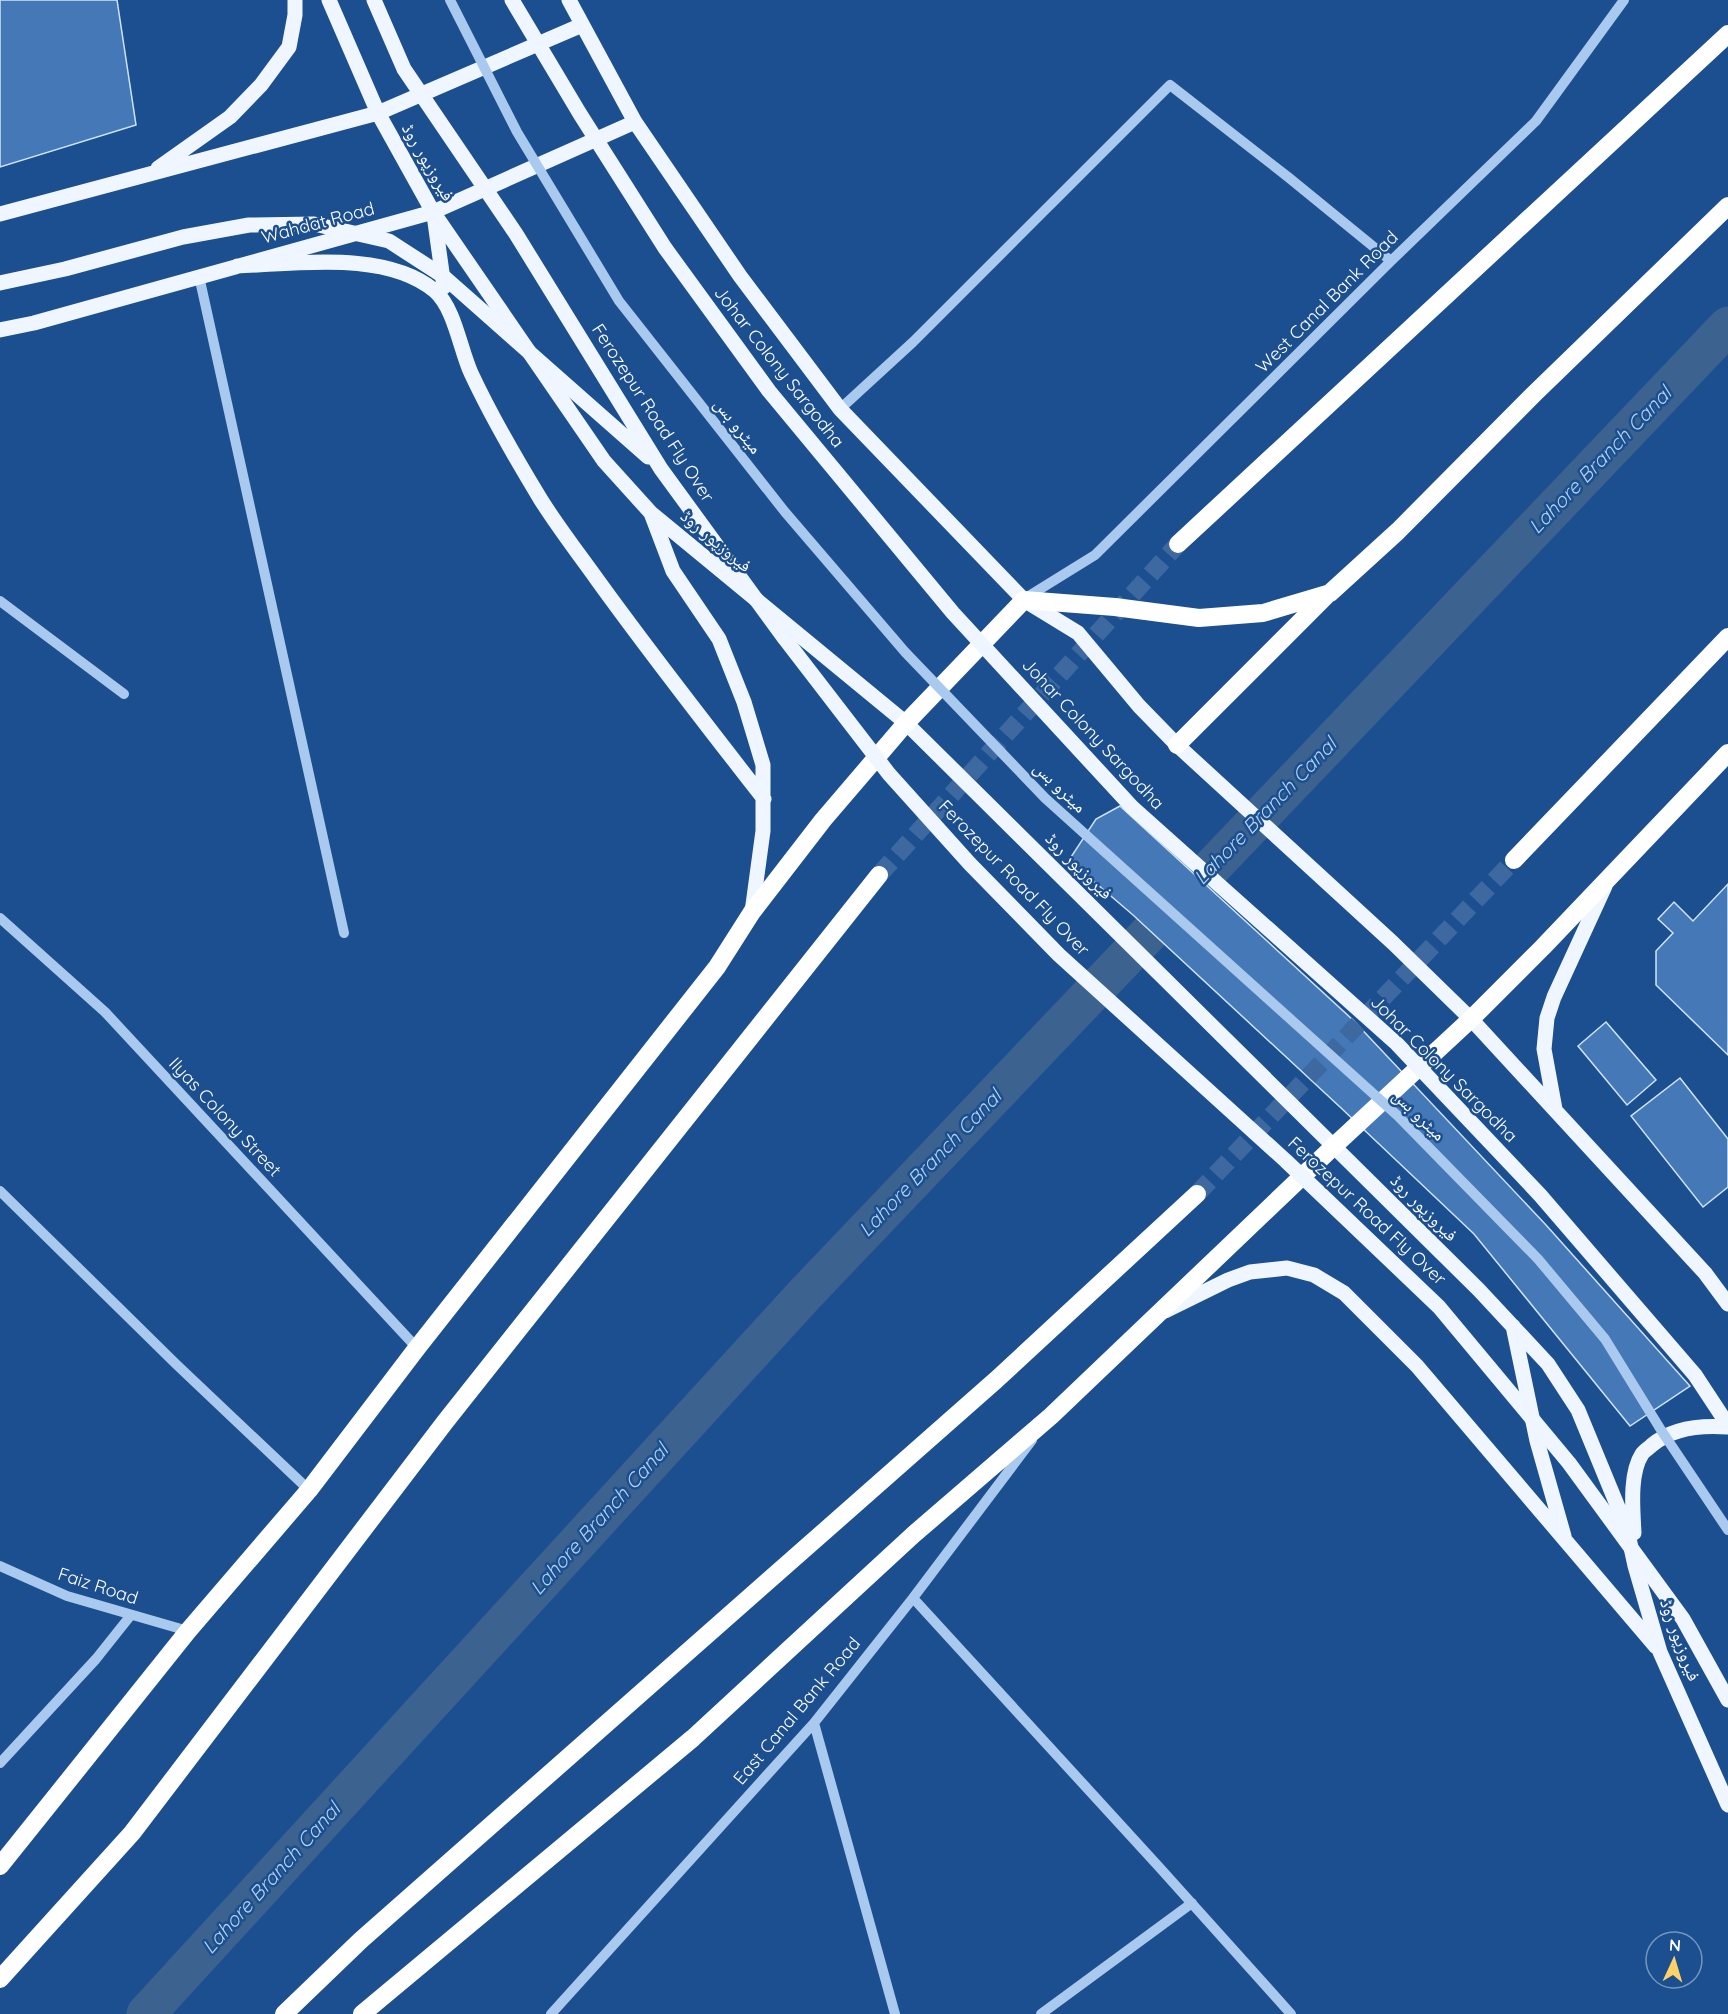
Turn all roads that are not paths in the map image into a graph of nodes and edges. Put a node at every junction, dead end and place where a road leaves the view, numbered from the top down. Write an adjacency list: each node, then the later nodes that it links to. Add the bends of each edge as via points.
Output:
1 (295, 0): 12 (main road, via 289,47 261,85 230,117)
2 (329, 0): 10 (main road, فیروزپور روڈ)
3 (374, 0): 23 (main road, Ferozepur Road Fly Over, bridge, via 404,69 516,234)
4 (450, 0): 53 (street, میٹرو بس, bridge, via 517,132 619,301 785,512 905,652 1045,798 1398,1116 1538,1259 1605,1339)
5 (512, 0): 51 (main road, Johar Colony Sargodha, bridge, via 665,248 769,392 953,613 1132,807 1405,1053 1540,1195 1695,1375)
6 (569, 0): 8 (main road)
7 (1624, 0): 16 (street, West Canal Bank Road, via 1536,122)
8 (582, 25): 10 (main road); 11 (main road)
9 (1728, 34): 25 (highway)
10 (378, 113): 12 (main road); 14 (main road, فیروزپور روڈ)
11 (635, 122): 14 (main road, Wahdat Road); 22 (main road, via 740,276)
12 (148, 174): 15 (main road)
13 (1728, 206): 26 (highway, via 1398,531)
14 (433, 212): 17 (main road, Wahdat Road); 20 (main road); 24 (main road, فیروزپور روڈ, via 604,461)
15 (0, 214)
16 (1391, 261): 22 (street, via 1170,85 913,342); 27 (street, West Canal Bank Road, via 1095,555)
17 (237, 266): 18 (main road, Wahdat Road); 20 (main road, via 374,264 409,276 435,291)
18 (199, 276): 21 (main road, Wahdat Road); 40 (street)
19 (0, 284): 23 (main road, bridge, via 183,237 249,225 314,224 389,241 442,276)
20 (447, 307): 34 (main road, via 470,371 543,504 635,632)
21 (0, 330)
22 (840, 409): 27 (main road)
23 (661, 469): 61 (main road, Ferozepur Road Fly Over, bridge, via 889,774 970,864 1059,955 1286,1161 1439,1307 1569,1463 1683,1619)
24 (651, 513): 31 (main road, فیروزپور روڈ); 34 (main road, via 673,571 719,639 744,702 763,765)
25 (1178, 544)
26 (1330, 592): 27 (highway, via 1263,613 1199,618); 32 (highway)
27 (1024, 600): 31 (highway); 32 (main road, via 1078,633)
28 (0, 601): 30 (street)
29 (1728, 637): 35 (highway)
30 (124, 694)
31 (906, 723): 38 (highway, via 823,820); 43 (main road, فیروزپور روڈ)
32 (1177, 746): 41 (main road, via 1385,935)
33 (1728, 753): 37 (highway)
34 (764, 799): 38 (main road)
35 (1514, 860)
36 (879, 875): 67 (highway, via 446,1422 132,1833)
37 (1609, 878): 41 (highway); 42 (main road, via 1547,1018 1544,1049)
38 (752, 912): 49 (highway, via 717,967)
39 (0, 918): 49 (street, Ilyas Colony Street, via 105,1012)
40 (344, 933)
41 (1471, 1019): 42 (main road); 43 (highway)
42 (1555, 1110): 46 (main road)
43 (1334, 1146): 47 (highway); 48 (main road, فیروزپور روڈ)
44 (0, 1191): 52 (street)
45 (1197, 1194): 68 (highway, via 996,1380 361,1940)
46 (1728, 1304)
47 (1155, 1316): 50 (highway); 54 (main road, via 1250,1272 1287,1268 1314,1275 1344,1293 1417,1366)
48 (1513, 1324): 54 (main road, via 1537,1442); 56 (main road, فیروزپور روڈ, via 1548,1364 1578,1410 1628,1529)
49 (417, 1348): 52 (highway)
50 (1051, 1416): 57 (street, East Canal Bank Road); 69 (highway, via 913,1535 693,1738)
51 (1728, 1426): 56 (main road, via 1681,1429 1642,1454 1633,1488)
52 (309, 1490): 59 (highway)
53 (1728, 1530)
54 (1566, 1542): 60 (main road)
55 (0, 1566): 58 (street, Faiz Road, via 67,1596)
56 (1635, 1566): 60 (main road, فیروزپور روڈ)
57 (912, 1598): 62 (street, East Canal Bank Road); 66 (street)
58 (131, 1615): 59 (street, Faiz Road); 63 (street)
59 (188, 1631): 65 (highway)
60 (1660, 1652): 64 (main road, فیروزپور روڈ)
61 (1728, 1700)
62 (814, 1723): 70 (street, East Canal Bank Road); 71 (street)
63 (0, 1763)
64 (1728, 1805)
65 (0, 1866)
66 (1192, 1903): 72 (street); 73 (street)
67 (0, 1979)
68 (284, 2014)
69 (362, 2014)
70 (551, 2014)
71 (895, 2014)
72 (1041, 2014)
73 (1291, 2014)

